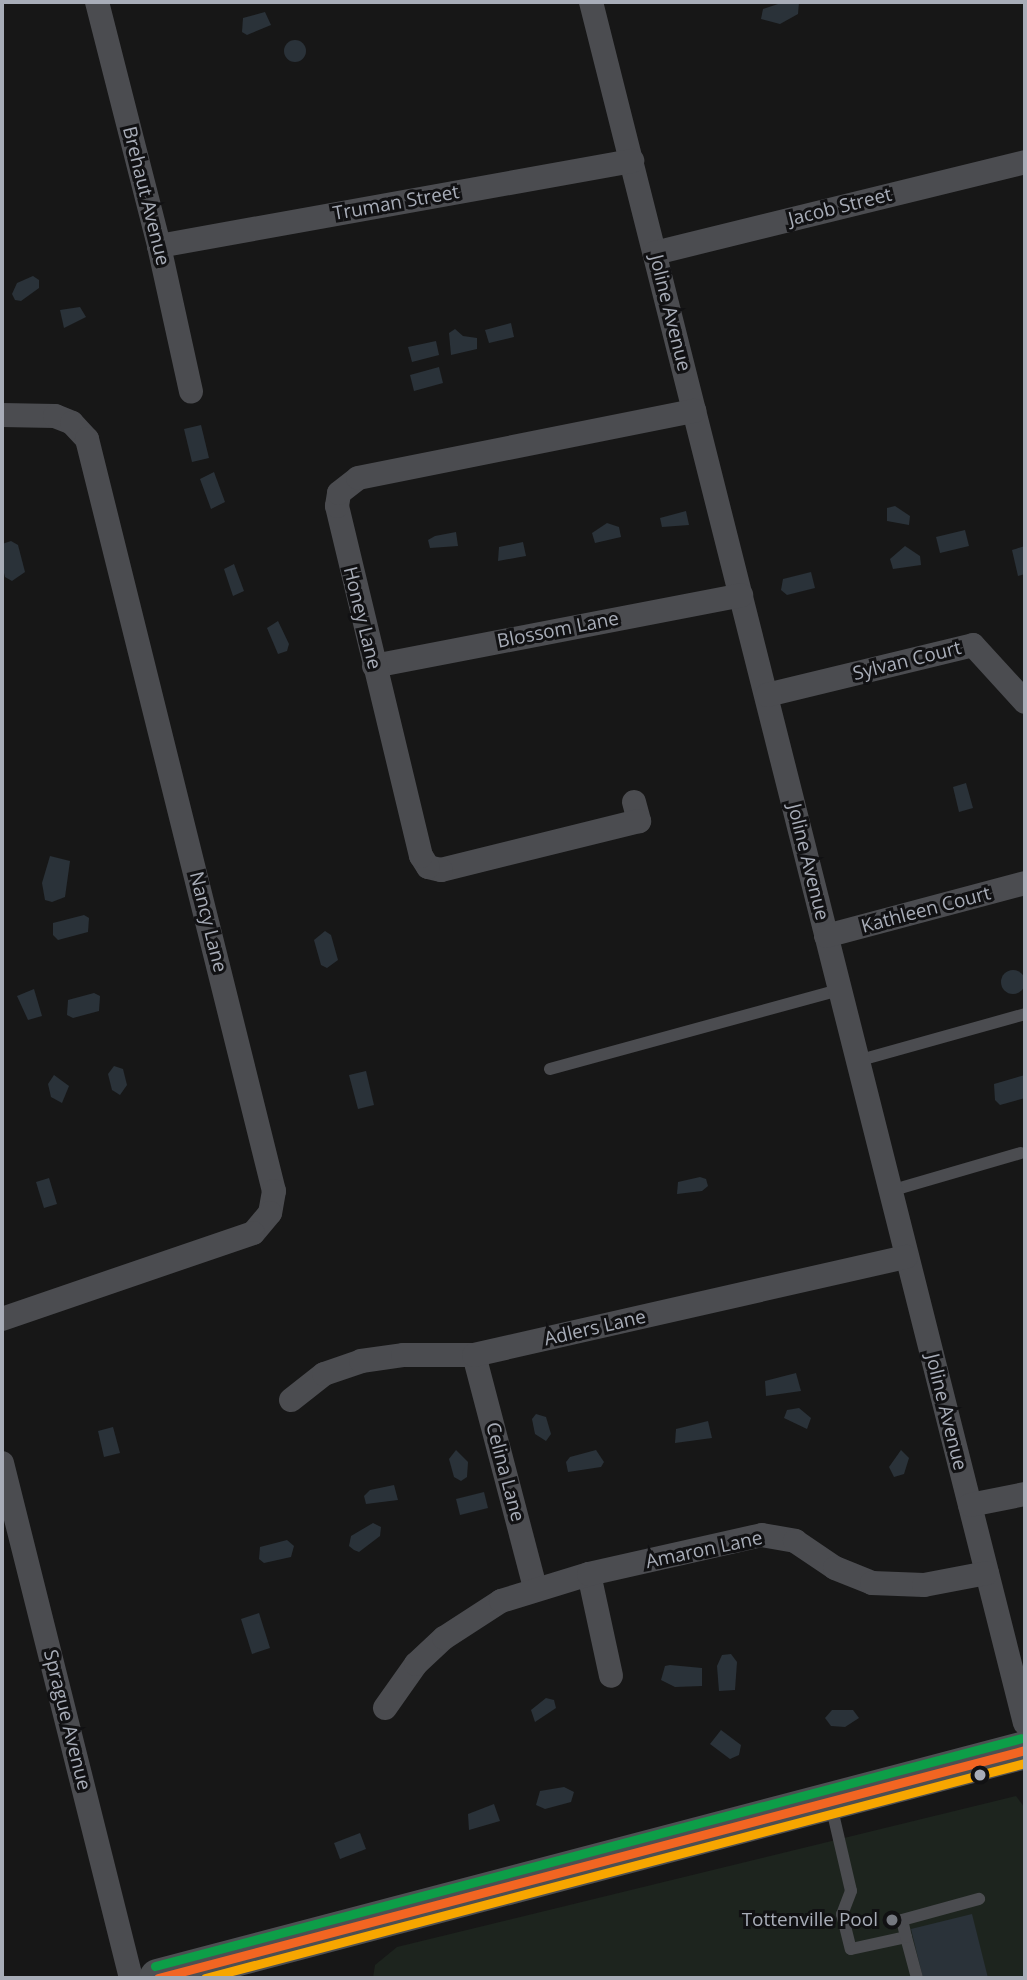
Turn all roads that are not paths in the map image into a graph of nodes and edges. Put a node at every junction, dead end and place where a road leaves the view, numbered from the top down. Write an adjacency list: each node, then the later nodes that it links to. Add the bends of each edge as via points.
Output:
1 (97, 2): 5 (street, Brehaut Avenue)
2 (592, 2): 3 (street, Joline Avenue)
3 (632, 161): 5 (street, Truman Street); 6 (street, Joline Avenue)
4 (1025, 162): 6 (street, Jacob Street)
5 (159, 246): 7 (street, Brehaut Avenue)
6 (655, 253): 8 (street, Joline Avenue)
7 (191, 392)
8 (694, 411): 10 (street, Joline Avenue); 11 (street, Honey Lane, via 358,478 347,485 340,493 338,518)
9 (2, 415): 24 (street, Nancy Lane, via 65,419 83,433 90,446 274,1191 270,1213 253,1233)
10 (741, 594): 11 (street, Blossom Lane); 12 (street, Joline Avenue)
11 (374, 666): 14 (street, Honey Lane, via 428,867 441,870 639,821)
12 (766, 695): 13 (street, Sylvan Court, via 973,645); 16 (street, Joline Avenue)
13 (1025, 702)
14 (634, 802)
15 (1025, 883): 16 (street, Kathleen Court)
16 (826, 936): 17 (street, Joline Avenue)
17 (839, 990): 19 (street, Joline Avenue); 20 (lane)
18 (1025, 1014): 19 (lane)
19 (857, 1061): 22 (street, Joline Avenue)
20 (550, 1069)
21 (1021, 1153): 22 (lane)
22 (890, 1191): 23 (street, Joline Avenue)
23 (906, 1257): 25 (street, Adlers Lane); 30 (street, Joline Avenue)
24 (2, 1319)
25 (474, 1355): 26 (street, Adlers Lane, via 403,1355 361,1361 324,1374); 33 (street, Celina Lane)
26 (291, 1400)
27 (2, 1463): 28 (street, Sprague Avenue)
28 (6, 1492): 41 (street, Sprague Avenue)
29 (1025, 1494): 30 (street)
30 (970, 1505): 31 (street, Joline Avenue)
31 (987, 1573): 32 (street, Amaron Lane, via 924,1585 872,1583 841,1571 795,1541 762,1535); 36 (street, Joline Avenue)
32 (589, 1574): 33 (street, Amaron Lane); 34 (street)
33 (536, 1588): 35 (street, Amaron Lane, via 501,1601 444,1638 416,1664)
34 (611, 1676)
35 (385, 1708)
36 (1025, 1723)
37 (1025, 1749): 38 (main road)
38 (830, 1801): 40 (lane, via 852,1891 842,1914 852,1949); 42 (main road)
39 (979, 1899): 40 (lane, via 902,1920)
40 (906, 1937): 43 (lane)
41 (131, 1978)
42 (158, 1978)
43 (917, 1978)

